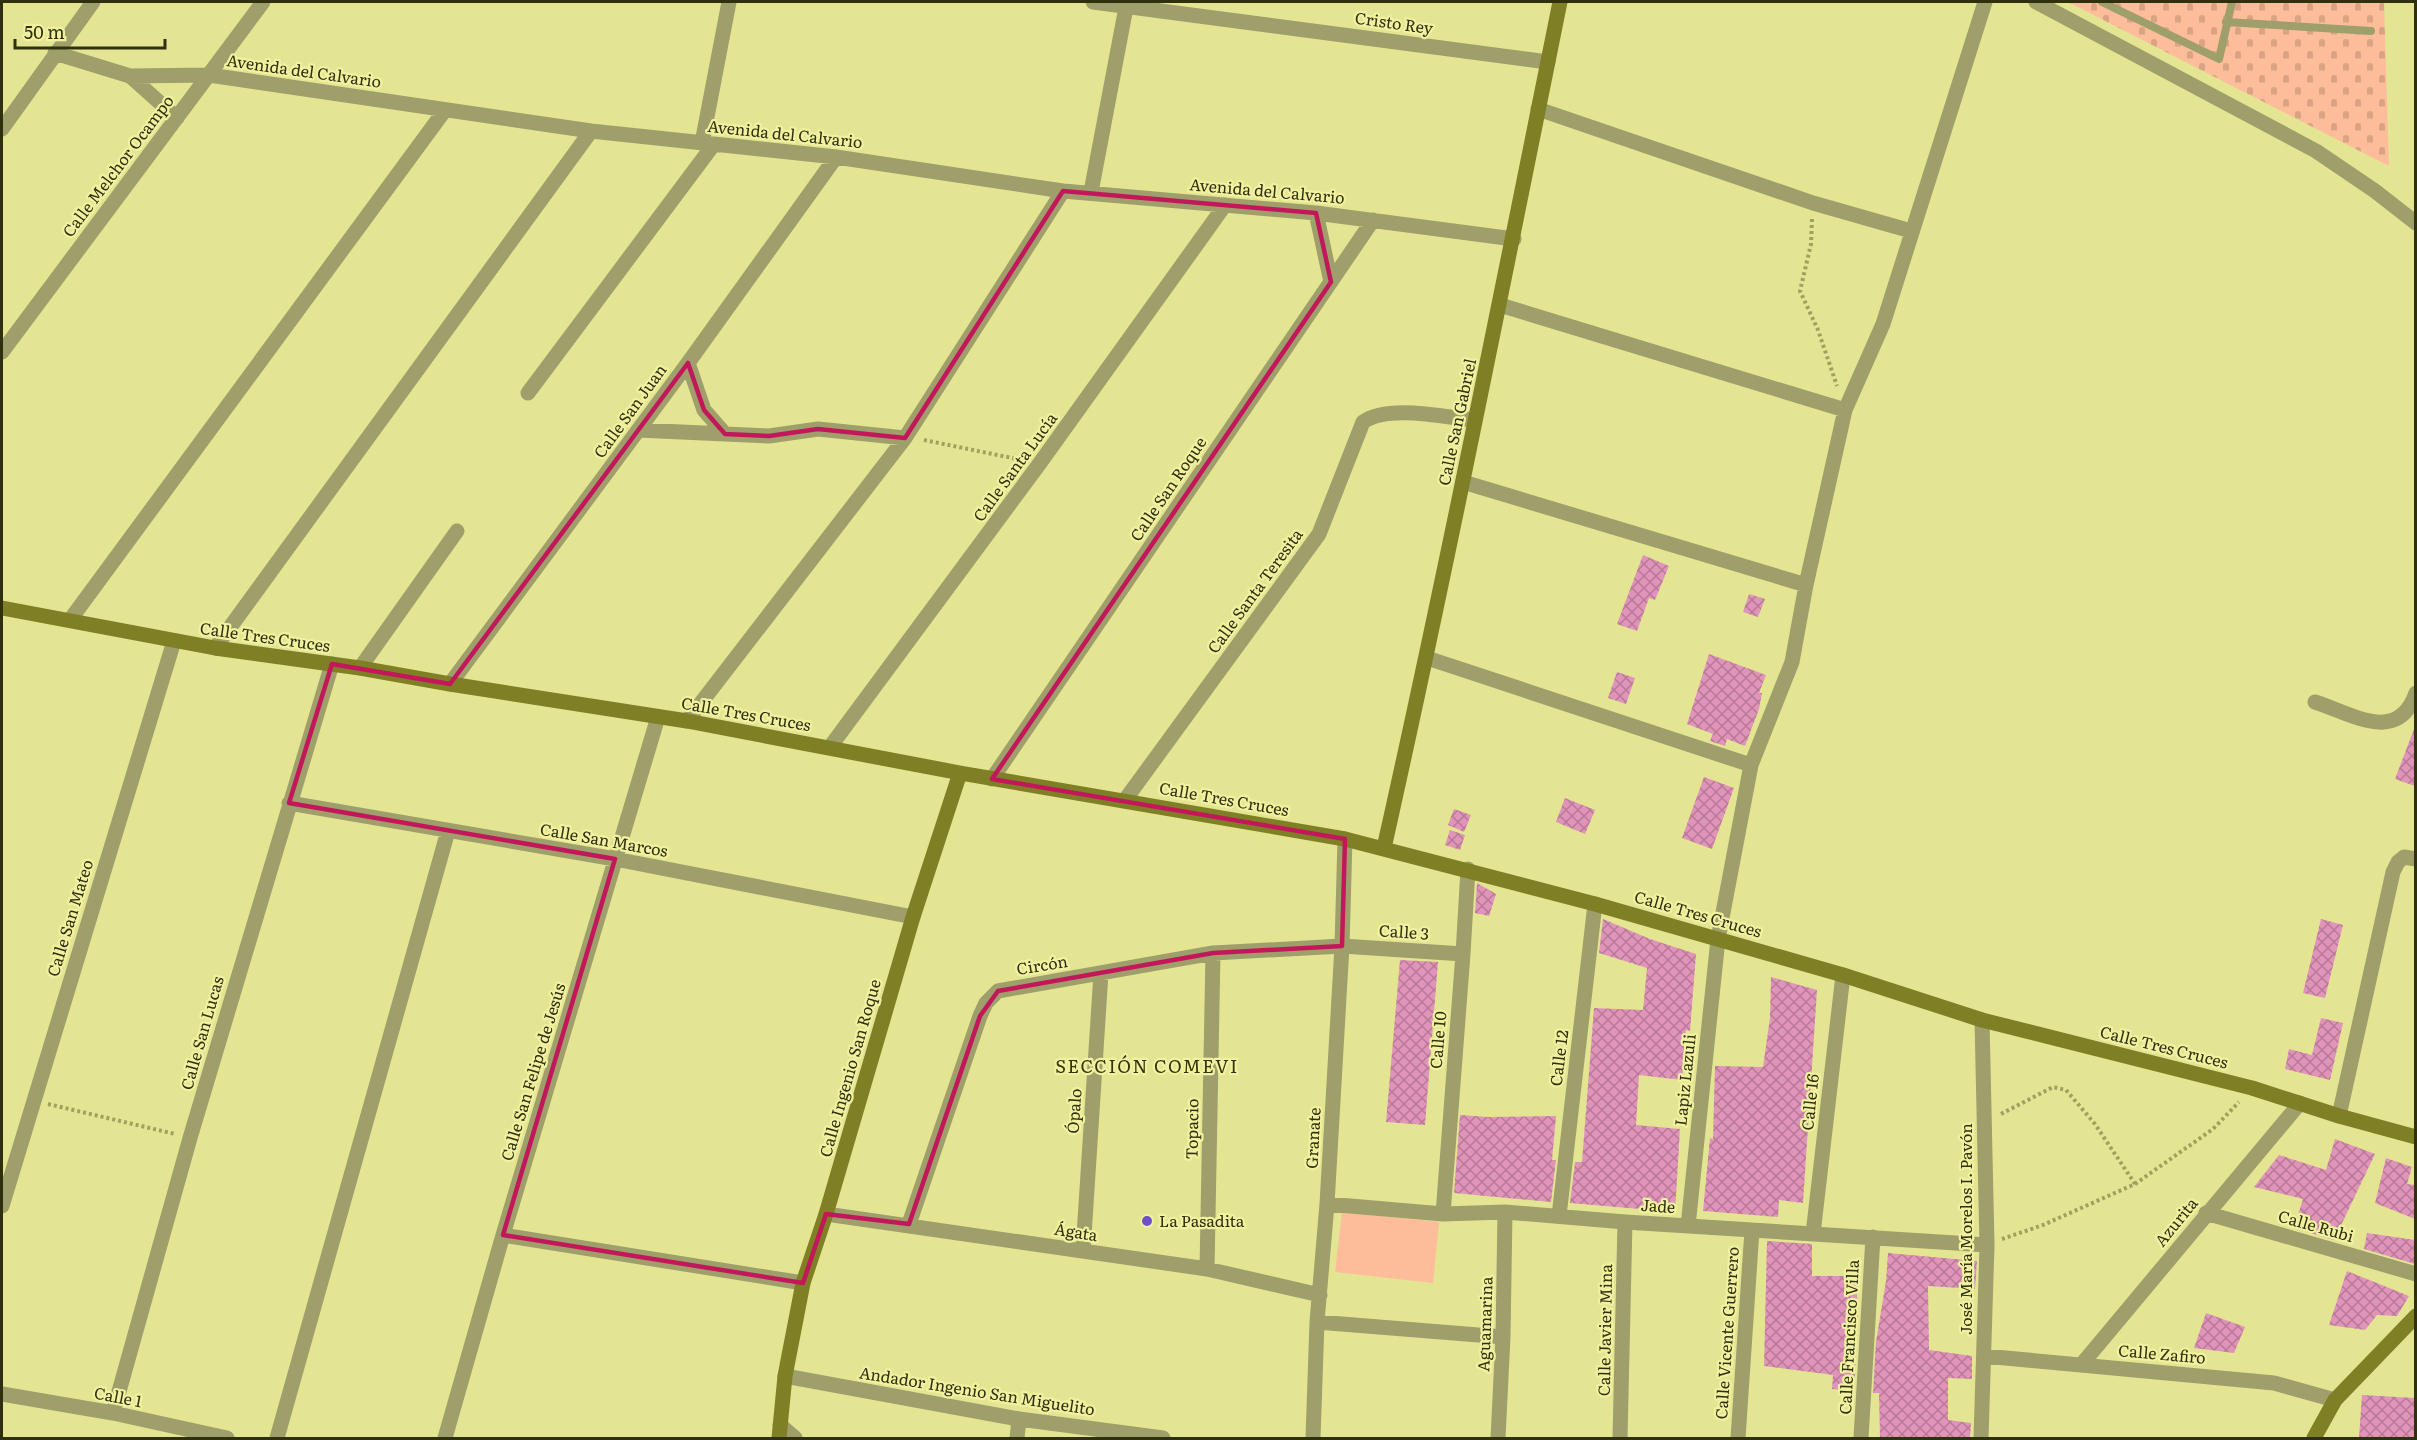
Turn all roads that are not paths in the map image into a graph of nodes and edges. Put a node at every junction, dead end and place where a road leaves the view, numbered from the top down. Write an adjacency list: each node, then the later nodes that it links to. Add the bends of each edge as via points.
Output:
1 (93, 2): 13 (street)
2 (263, 2): 15 (street, Calle Melchor Ocampo)
3 (729, 2): 22 (street)
4 (1093, 2): 10 (street, Cristo Rey)
5 (1560, 2): 14 (street, Calle San Gabriel)
6 (1985, 2): 30 (street, Lapiz Lazuli)
7 (2036, 2): 29 (street, via 2316,150)
8 (2102, 2): 11 (lane, via 2219,59)
9 (2232, 2): 11 (lane)
10 (1127, 3): 14 (street, Cristo Rey); 25 (street)
11 (2226, 22): 12 (lane)
12 (2371, 31)
13 (55, 53): 16 (street, Avenida del Calvario); 20 (street)
14 (1548, 62): 17 (street, Calle San Gabriel)
15 (209, 75): 16 (street, Avenida del Calvario); 18 (street, Avenida del Calvario); 19 (street, Calle Melchor Ocampo)
16 (130, 76): 19 (street)
17 (1538, 109): 30 (street); 31 (street, Calle San Gabriel)
18 (445, 110): 21 (street, Avenida del Calvario); 46 (street)
19 (177, 118): 34 (street, Calle Melchor Ocampo)
20 (2, 129)
21 (591, 131): 22 (street, Avenida del Calvario); 48 (street)
22 (708, 144): 23 (street, Avenida del Calvario); 36 (street)
23 (836, 157): 24 (street, Avenida del Calvario); 35 (street, Calle San Juan)
24 (1063, 190): 25 (street, Avenida del Calvario); 41 (street)
25 (1091, 192): 26 (street, Avenida del Calvario)
26 (1225, 205): 27 (street, Avenida del Calvario); 57 (street, Calle Santa Lucía)
27 (1316, 213): 28 (street, Avenida del Calvario); 32 (street)
28 (1373, 220): 31 (street, Avenida del Calvario); 32 (street, Calle San Roque)
29 (2415, 223)
30 (1911, 231): 37 (street, Lapiz Lazuli, via 1883,324)
31 (1514, 239): 33 (street, Calle San Gabriel)
32 (1331, 282): 60 (street, Calle San Roque)
33 (1500, 305): 37 (street); 38 (street, Calle San Gabriel)
34 (2, 352)
35 (688, 363): 39 (street, Calle San Juan); 40 (street, via 704,410)
36 (528, 393)
37 (1845, 410): 44 (street, Lapiz Lazuli)
38 (1474, 420): 42 (street, Calle San Gabriel); 61 (street, Calle Santa Teresita, via 1401,412 1379,414 1363,422 1319,534)
39 (638, 430): 40 (street); 52 (street, Calle San Juan)
40 (725, 434): 41 (street, via 769,436 818,429)
41 (905, 438): 56 (street)
42 (1463, 482): 44 (street); 49 (street, Calle San Gabriel)
43 (457, 531): 51 (street)
44 (1806, 585): 58 (street, Lapiz Lazuli, via 1792,662)
45 (2, 609): 46 (street, Calle Tres Cruces)
46 (70, 620): 47 (street, Calle Tres Cruces)
47 (174, 641): 48 (street, Calle Tres Cruces); 82 (street, Calle San Mateo)
48 (215, 648): 50 (street, Calle Tres Cruces)
49 (1427, 658): 58 (street); 65 (street, Calle San Gabriel)
50 (332, 664): 51 (street, Calle Tres Cruces); 62 (street, Calle San Lucas)
51 (360, 668): 52 (street, Calle Tres Cruces)
52 (450, 684): 55 (street, Calle Tres Cruces)
53 (2415, 693): 54 (street, via 2399,719 2390,723)
54 (2315, 702)
55 (658, 717): 56 (street, Calle Tres Cruces); 66 (street, Calle San Felipe de Jesús)
56 (687, 721): 57 (street, Calle Tres Cruces)
57 (830, 747): 59 (street, Calle Tres Cruces)
58 (1751, 765): 71 (street, Lapiz Lazuli)
59 (960, 774): 60 (street, Calle Tres Cruces); 70 (street, Calle Ingenio San Roque)
60 (992, 778): 61 (street, Calle Tres Cruces)
61 (1125, 800): 64 (street, Calle Tres Cruces)
62 (289, 803): 63 (street, Calle San Marcos); 109 (street, Calle San Lucas)
63 (448, 831): 66 (street, Calle San Marcos); 113 (street)
64 (1345, 839): 65 (street, Calle Tres Cruces); 72 (street, Granate)
65 (1384, 848): 68 (street, Calle Tres Cruces)
66 (615, 859): 70 (street, Calle San Marcos); 93 (street, Calle San Felipe de Jesús)
67 (2415, 859): 79 (street, via 2404,857 2393,872)
68 (1468, 869): 69 (street, Calle Tres Cruces); 74 (street, Calle 10)
69 (1595, 904): 71 (street, Calle Tres Cruces); 87 (street, Calle 12)
70 (913, 917): 85 (street, Calle Ingenio San Roque)
71 (1718, 939): 76 (street, Calle Tres Cruces); 90 (street, Lapiz Lazuli)
72 (1342, 946): 73 (street, Circón); 74 (street, Calle 3); 81 (street, Granate)
73 (1213, 953): 75 (street, Circón); 97 (street, Topacio)
74 (1463, 954): 86 (street, Calle 10)
75 (1101, 974): 89 (street, Circón, via 1005,989 986,1003); 96 (street, Ópalo)
76 (1842, 975): 77 (street, Calle Tres Cruces); 92 (street, Calle 16)
77 (1982, 1020): 78 (street, Calle Tres Cruces); 95 (street, José María Morelos I. Pavón)
78 (2300, 1103): 79 (street, Calle Tres Cruces); 84 (street, Azurita)
79 (2339, 1116): 80 (street, Calle Tres Cruces)
80 (2415, 1137)
81 (1328, 1204): 86 (street, Jade); 100 (street, Granate)
82 (2, 1206)
83 (1505, 1212): 86 (street, Jade); 87 (street, Jade); 103 (street, Aguamarina)
84 (2206, 1213): 98 (street, Calle Rubi); 105 (street, Azurita)
85 (826, 1214): 89 (street, Ágata); 99 (street, Calle Ingenio San Roque)
86 (1443, 1214)
87 (1559, 1216): 88 (street, Jade)
88 (1625, 1222): 90 (street, Jade); 120 (street, Calle Javier Mina)
89 (909, 1224): 96 (street, Ágata)
90 (1688, 1226): 91 (street, Jade)
91 (1752, 1230): 92 (street, Jade); 121 (street, Calle Vicente Guerrero)
92 (1813, 1234): 94 (street, Jade)
93 (503, 1235): 99 (street); 114 (street, Calle San Felipe de Jesús)
94 (1873, 1237): 95 (street, Jade); 122 (street, Calle Francisco Villa)
95 (1987, 1245): 104 (street, José María Morelos I. Pavón)
96 (1083, 1251): 97 (street, Ágata)
97 (1207, 1269): 100 (street, Ágata)
98 (2415, 1274)
99 (803, 1283): 106 (street, Calle Ingenio San Roque)
100 (1320, 1295): 102 (street, Granate)
101 (2415, 1316): 108 (street)
102 (1317, 1322): 103 (street); 118 (street, Granate)
103 (1503, 1337): 119 (street, Aguamarina)
104 (1984, 1356): 105 (street, Calle Zafiro); 123 (street, José María Morelos I. Pavón)
105 (2082, 1364): 108 (street, Calle Zafiro, via 2274,1383)
106 (785, 1376): 110 (street, Andador Ingenio San Miguelito); 111 (street, Calle Ingenio San Roque)
107 (2, 1394): 109 (street, Calle 1)
108 (2335, 1400): 124 (street)
109 (112, 1413): 112 (street, Calle 1)
110 (1019, 1419): 116 (street); 117 (street, Andador Ingenio San Miguelito)
111 (779, 1432): 115 (street)
112 (227, 1438)
113 (277, 1438)
114 (445, 1438)
115 (795, 1438)
116 (1017, 1438)
117 (1163, 1438)
118 (1313, 1438)
119 (1498, 1438)
120 (1620, 1438)
121 (1738, 1438)
122 (1862, 1438)
123 (1981, 1438)
124 (2314, 1438)

